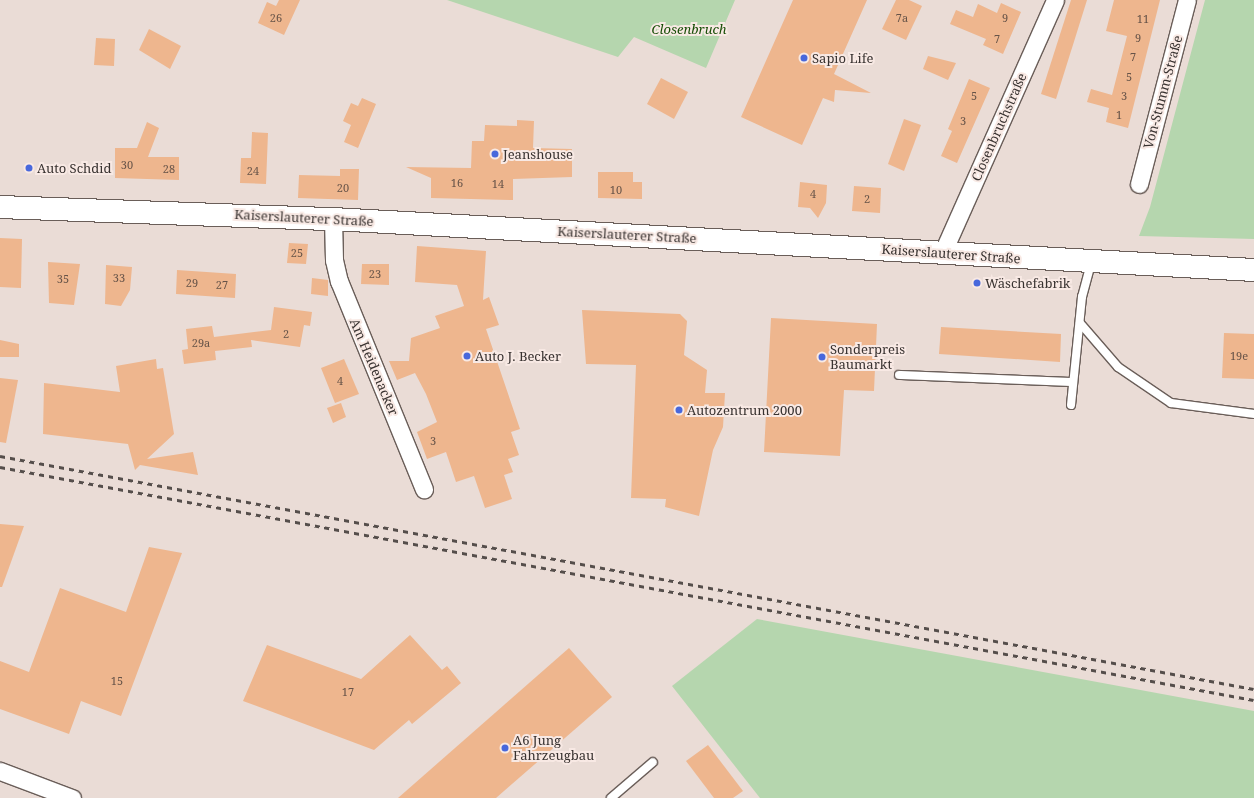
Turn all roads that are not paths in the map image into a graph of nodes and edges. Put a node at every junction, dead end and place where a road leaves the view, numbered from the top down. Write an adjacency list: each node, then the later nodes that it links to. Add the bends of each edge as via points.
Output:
1 (1055, 0): 6 (street, Closenbruchstraße)
2 (1187, 0): 3 (street, Von-Stumm-Straße)
3 (1139, 184)
4 (0, 207): 5 (main road, Kaiserslauterer Straße)
5 (332, 219): 6 (main road, Kaiserslauterer Straße); 14 (street, Am Heidenacker, via 334,260 339,281)
6 (942, 254): 7 (main road, Kaiserslauterer Straße)
7 (1091, 264): 8 (main road, Kaiserslauterer Straße); 9 (lane)
8 (1254, 270)
9 (1080, 323): 11 (lane); 13 (lane, via 1118,367 1171,402)
10 (899, 375): 11 (lane)
11 (1073, 382): 12 (lane)
12 (1071, 405)
13 (1254, 414)
14 (424, 489)
15 (653, 762): 18 (lane)
16 (0, 772): 17 (street)
17 (72, 798)
18 (611, 798)

